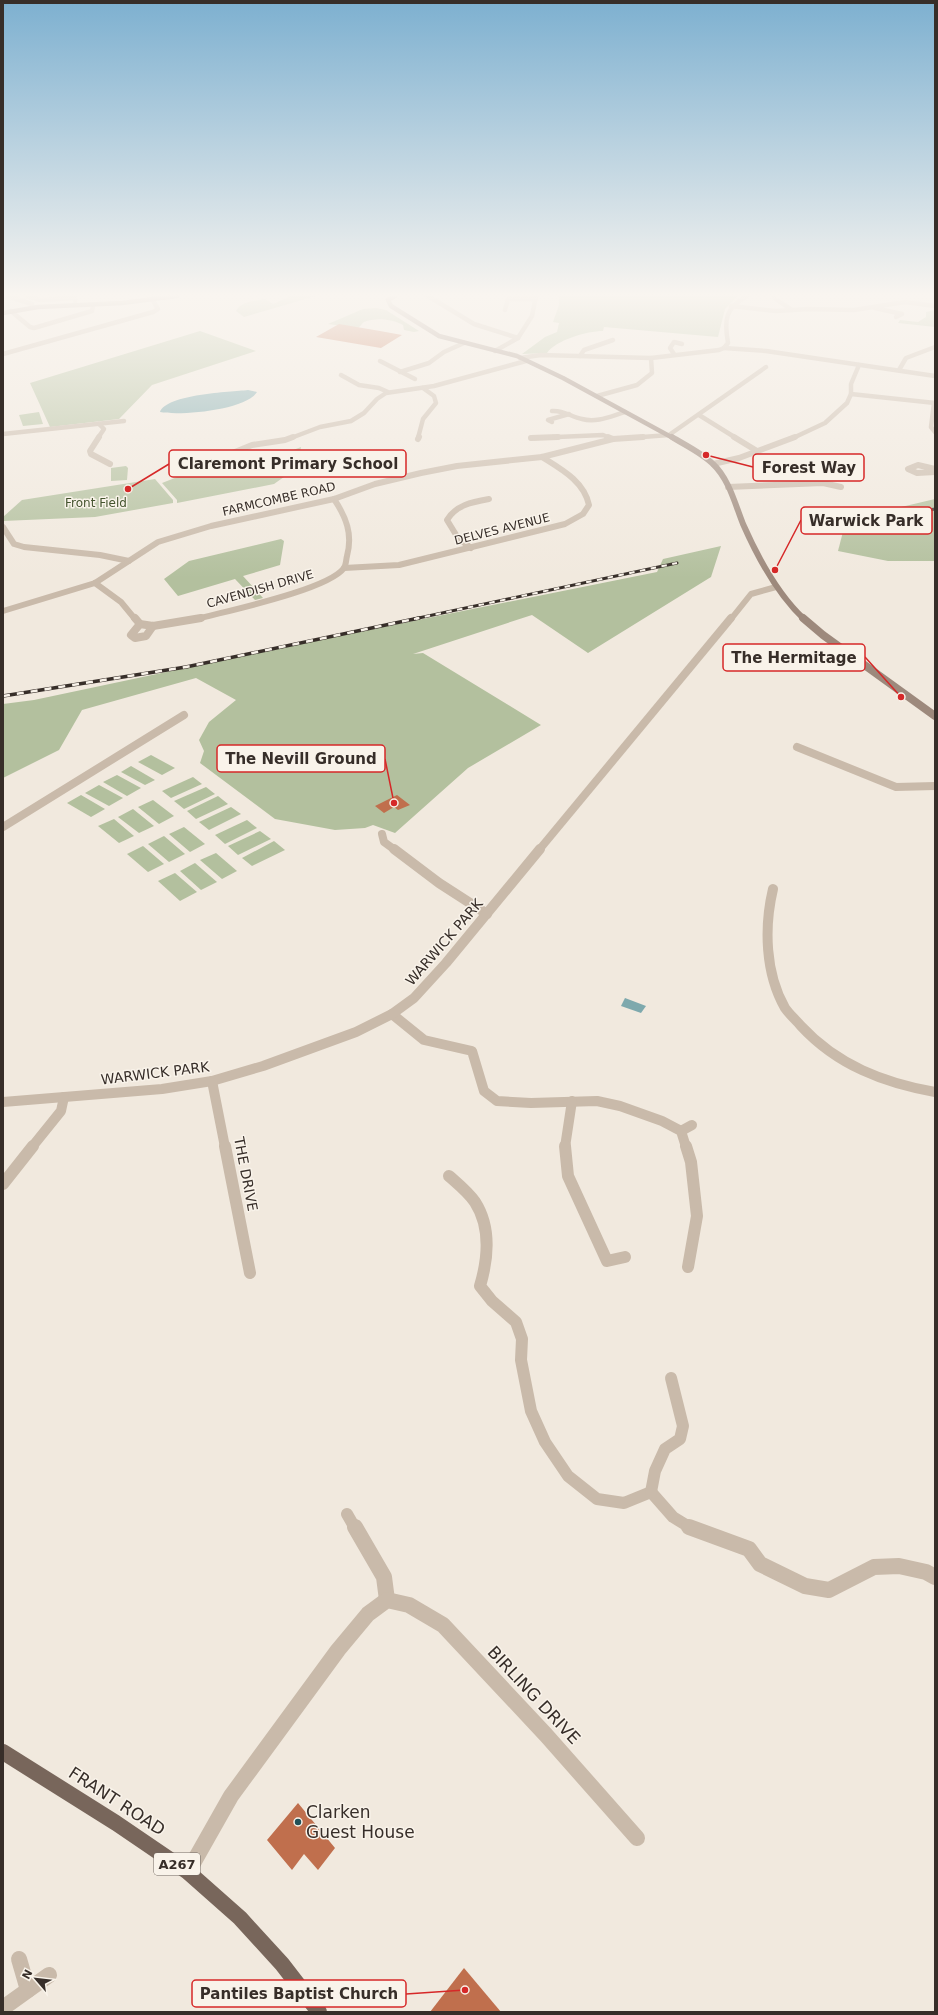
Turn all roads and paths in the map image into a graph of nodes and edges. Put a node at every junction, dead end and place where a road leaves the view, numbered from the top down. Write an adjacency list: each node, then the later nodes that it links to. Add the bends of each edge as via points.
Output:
1 (380, 390): 8 (street)
2 (413, 390): 8 (street)
3 (425, 390): 23 (street, via 434,396 436,403 423,419 421,439)
4 (585, 390): 10 (street)
5 (616, 390): 10 (street)
6 (734, 390): 15 (street)
7 (851, 390): 9 (street)
8 (388, 392): 26 (street, via 351,421)
9 (851, 394): 11 (street); 25 (street, via 847,403 825,422 782,443)
10 (597, 396): 13 (street)
11 (934, 403): 19 (street, via 931,427)
12 (552, 411): 14 (street, via 560,409)
13 (625, 412): 14 (street, via 592,420 579,419); 21 (street)
14 (569, 414): 17 (street, via 548,420)
15 (699, 415): 21 (street); 25 (street)
16 (124, 421): 18 (street)
17 (552, 422)
18 (99, 424): 20 (street); 28 (street, via 104,429 90,451)
19 (935, 432)
20 (3, 434)
21 (669, 435): 24 (street, FARMCOMBE ROAD); 29 (street)
22 (531, 438): 24 (street, via 604,435)
23 (410, 439)
24 (613, 439): 27 (street, FARMCOMBE ROAD)
25 (757, 451): 29 (street)
26 (231, 452)
27 (542, 456): 34 (street, FARMCOMBE ROAD, via 456,466 421,473 375,484); 37 (street, DELVES AVENUE, via 584,488 589,506 583,514 565,524)
28 (110, 464)
29 (713, 464): 32 (street, via 722,474)
30 (935, 468): 31 (street, via 918,465 908,468 911,472)
31 (935, 472)
32 (728, 487): 33 (street, via 823,483); 41 (street, via 750,541)
33 (841, 487)
34 (334, 499): 38 (street, FARMCOMBE ROAD, via 179,534 158,542); 39 (street, via 349,528 350,546)
35 (489, 499): 37 (street, via 462,505 450,512 448,520 458,538)
36 (3, 527): 38 (street, via 14,544 24,547 100,555)
37 (471, 548): 39 (street, DELVES AVENUE, via 399,565)
38 (129, 561): 40 (street, FARMCOMBE ROAD)
39 (344, 568): 44 (street, CAVENDISH DRIVE, via 328,580 303,591 196,619)
40 (95, 583): 42 (street, FARMCOMBE ROAD); 43 (street, via 121,602)
41 (776, 587): 46 (street, via 790,606 823,636); 52 (street, WARWICK PARK, via 751,594)
42 (3, 611)
43 (140, 624): 44 (street, CAVENDISH DRIVE); 44 (street, CAVENDISH DRIVE, via 131,635 134,638 146,636)
44 (153, 626)
45 (184, 715): 49 (street)
46 (935, 716)
47 (797, 747): 48 (street, via 896,787)
48 (935, 786)
49 (3, 827)
50 (382, 834): 52 (street, via 384,842 399,854)
51 (773, 889): 55 (street, via 766,926 774,976 783,1005 809,1036 840,1060 907,1087)
52 (487, 914): 53 (street, WARWICK PARK, via 414,998)
53 (392, 1014): 54 (street, WARWICK PARK, via 356,1032 263,1066); 57 (street, via 419,1037 429,1042 463,1046 472,1050 484,1091 497,1101)
54 (212, 1081): 56 (street, WARWICK PARK, via 136,1093); 65 (street, THE DRIVE)
55 (935, 1092)
56 (64, 1097): 58 (street, WARWICK PARK); 62 (street, via 61,1111)
57 (572, 1101): 60 (street, via 597,1101 620,1106); 63 (street, via 565,1143 568,1176 607,1261)
58 (3, 1102)
59 (692, 1125): 60 (street)
60 (681, 1131): 64 (street, via 691,1162 697,1216)
61 (449, 1176): 67 (street, via 476,1205 486,1229 486,1268 480,1286 492,1301 516,1322 522,1339 521,1360 531,1411 545,1442 568,1476 597,1499 624,1503)
62 (3, 1184)
63 (625, 1257)
64 (688, 1267)
65 (250, 1273)
66 (671, 1378): 67 (street, via 683,1426 680,1439 665,1449 655,1471)
67 (651, 1492): 69 (street, via 673,1517 694,1530 749,1549 760,1564 805,1586 830,1590 874,1567 899,1566 926,1572)
68 (347, 1514): 70 (street, via 384,1576)
69 (935, 1577)
70 (387, 1600): 72 (street, BIRLING DRIVE, via 409,1605 443,1625 546,1735); 73 (street, via 368,1614 338,1650 231,1796)
71 (3, 1752): 73 (main road, FRANT ROAD / A267)
72 (637, 1838)
73 (188, 1872): 78 (main road, FRANT ROAD / A267, via 240,1918 282,1964)
74 (19, 1959): 76 (street)
75 (49, 1975): 76 (street)
76 (28, 1990): 77 (street)
77 (3, 2008)
78 (319, 2012)

